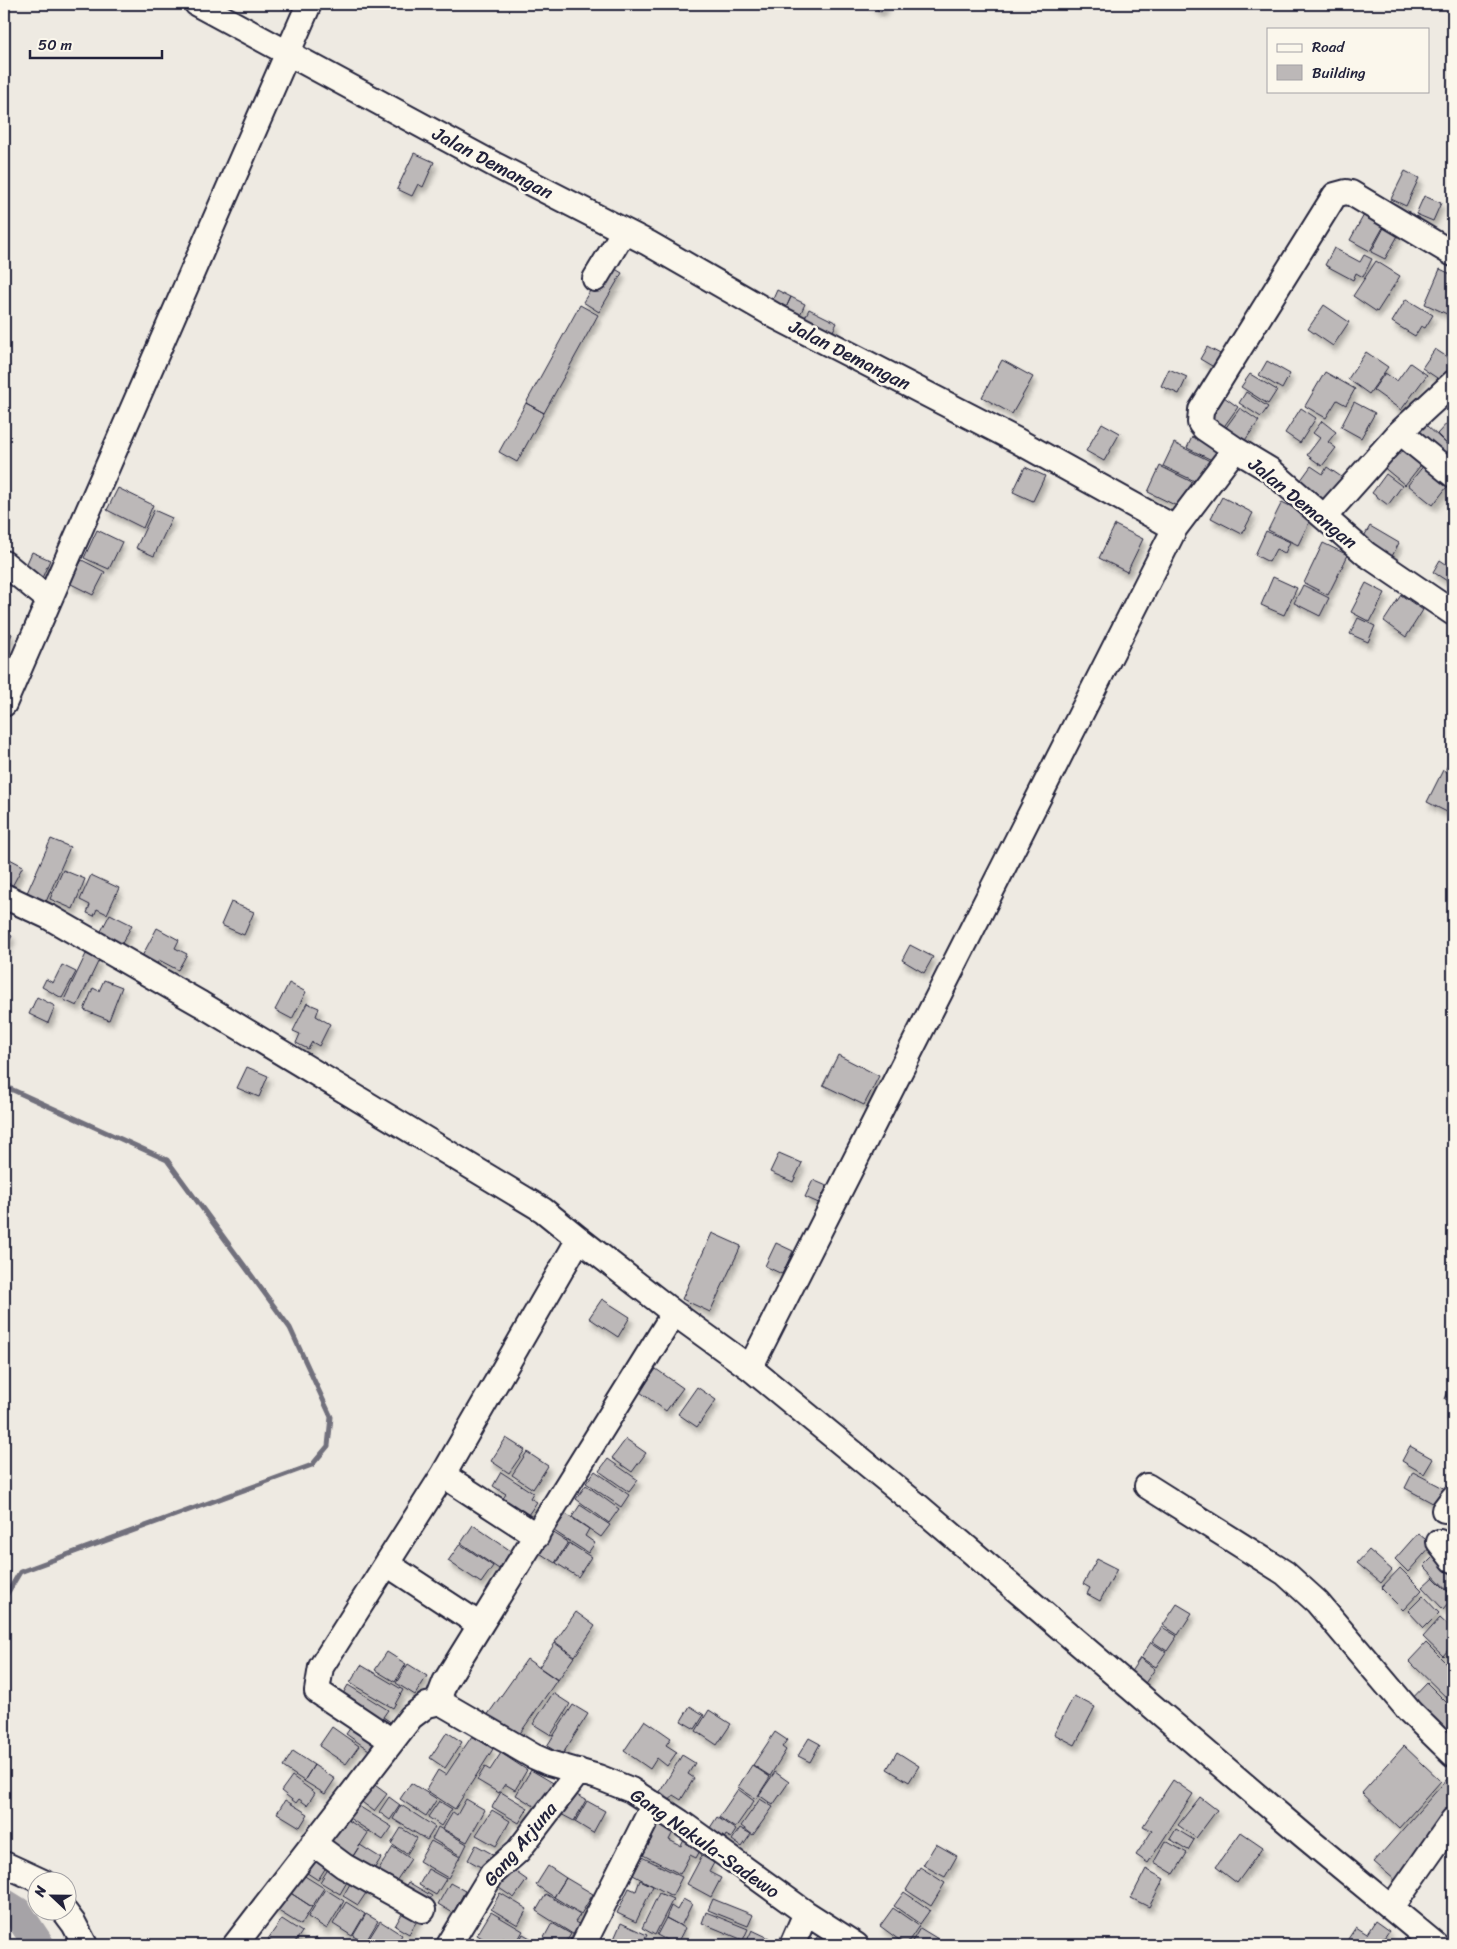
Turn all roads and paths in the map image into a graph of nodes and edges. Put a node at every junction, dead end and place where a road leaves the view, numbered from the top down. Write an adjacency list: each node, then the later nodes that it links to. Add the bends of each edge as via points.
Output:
1 (197, 4): 3 (street, Jalan Demangan)
2 (309, 4): 3 (street)
3 (287, 51): 4 (street, Jalan Demangan); 14 (street)
4 (624, 231): 6 (street); 12 (street, Jalan Demangan, via 761,309 1016,440)
5 (1453, 254): 9 (street, via 1351,193 1335,195 1201,410 1200,423 1204,428)
6 (596, 280)
7 (1453, 383): 8 (street)
8 (1400, 432): 10 (street); 11 (street)
9 (1235, 449): 11 (street, Jalan Demangan, via 1270,470); 12 (street, Jalan Demangan)
10 (1453, 475)
11 (1325, 516): 15 (street, Jalan Demangan, via 1366,554)
12 (1175, 528): 20 (street)
13 (4, 563): 14 (street)
14 (48, 599): 16 (street)
15 (1452, 610)
16 (6, 694)
17 (4, 896): 18 (street, via 48,917 227,1020 543,1210)
18 (578, 1239): 19 (street); 21 (street)
19 (674, 1313): 20 (street); 23 (street)
20 (750, 1368): 35 (street)
21 (443, 1475): 23 (street); 24 (street)
22 (1147, 1486): 28 (street, via 1301,1586 1410,1712)
23 (537, 1536): 25 (street)
24 (387, 1564): 25 (street); 27 (street, via 321,1667 317,1691)
25 (480, 1625): 26 (street, via 445,1682)
26 (440, 1702): 27 (street, via 418,1710); 29 (street, Gang Nakula-Sadewo, via 533,1756)
27 (392, 1742): 32 (street)
28 (1453, 1754)
29 (579, 1771): 30 (street, Gang Nakula-Sadewo, via 614,1782); 41 (street, Gang Arjuna, via 518,1851 492,1874)
30 (654, 1804): 37 (street, Gang Nakula-Sadewo); 42 (street)
31 (1453, 1820): 35 (street)
32 (313, 1842): 36 (street, via 344,1866); 40 (street)
33 (4, 1864): 34 (street)
34 (28, 1875)
35 (1392, 1907): 45 (street)
36 (423, 1910)
37 (806, 1913): 43 (street); 44 (street, Gang Nakula-Sadewo)
38 (72, 1922): 39 (street)
39 (85, 1945)
40 (235, 1945)
41 (449, 1945)
42 (582, 1945)
43 (792, 1945)
44 (856, 1945)
45 (1436, 1945)

